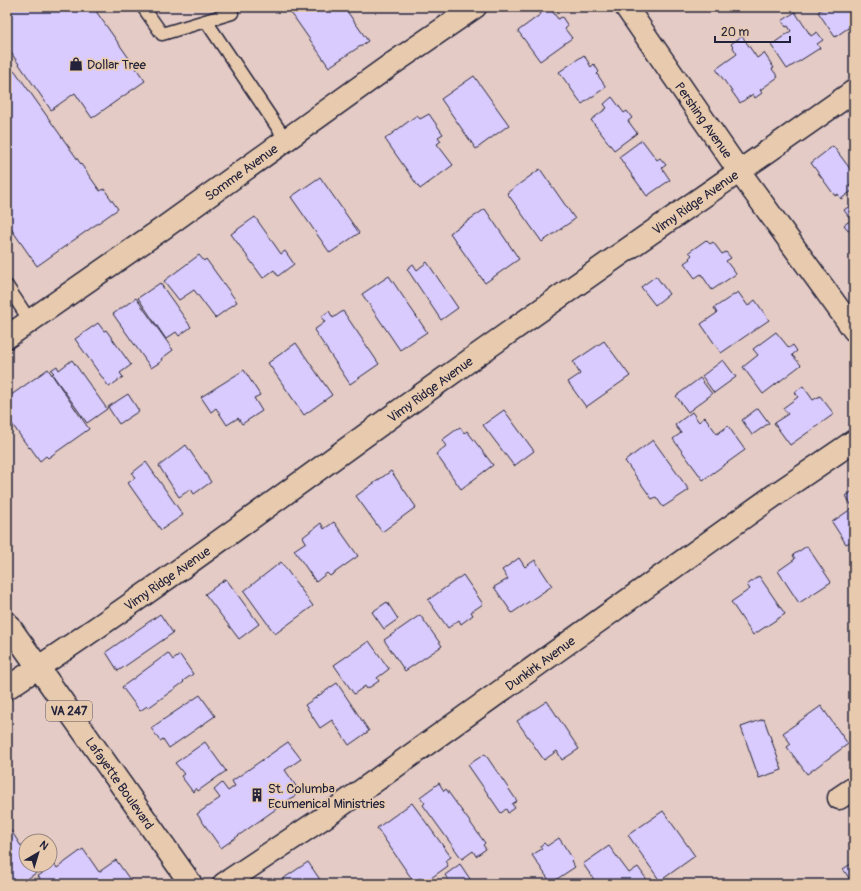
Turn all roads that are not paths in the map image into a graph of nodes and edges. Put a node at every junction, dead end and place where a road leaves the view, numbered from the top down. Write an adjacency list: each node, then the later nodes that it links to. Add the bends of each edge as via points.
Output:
1 (143, 7): 5 (lane, via 162,34)
2 (228, 7): 5 (lane, via 232,13)
3 (475, 7): 7 (street, Somme Avenue)
4 (626, 7): 8 (street, Pershing Avenue)
5 (206, 21): 7 (lane)
6 (854, 91): 8 (street, Vimy Ridge Avenue)
7 (286, 140): 10 (street, Somme Avenue)
8 (739, 171): 11 (street, Pershing Avenue); 15 (street, Vimy Ridge Avenue, via 445,378 240,527)
9 (7, 286): 10 (lane)
10 (30, 321): 12 (street, Somme Avenue)
11 (854, 330)
12 (7, 337)
13 (854, 441): 18 (street, Dunkirk Avenue, via 326,816)
14 (7, 623): 15 (street, Lafayette Boulevard / VA 247)
15 (38, 667): 16 (street, Vimy Ridge Avenue); 17 (street, Lafayette Boulevard / VA 247)
16 (7, 688)
17 (190, 884)
18 (224, 884)

